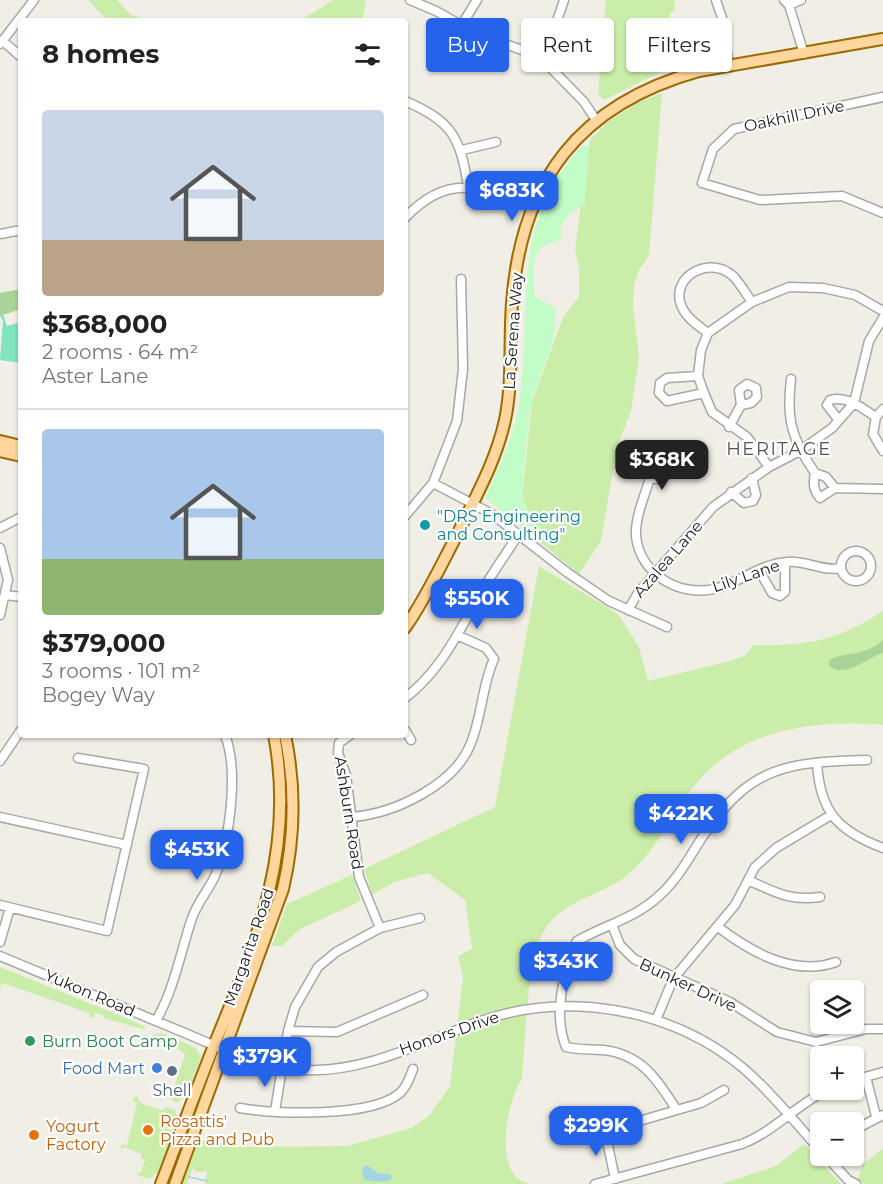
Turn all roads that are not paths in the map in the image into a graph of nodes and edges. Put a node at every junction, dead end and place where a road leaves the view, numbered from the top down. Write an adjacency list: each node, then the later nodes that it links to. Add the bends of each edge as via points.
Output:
1 (34, 0): 8 (street)
2 (410, 0): 9 (street)
3 (477, 0): 10 (street)
4 (564, 0): 11 (street)
5 (716, 0): 12 (street)
6 (801, 0): 7 (street)
7 (786, 2): 16 (street)
8 (20, 18)
9 (448, 18)
10 (466, 18)
11 (558, 18)
12 (722, 18)
13 (18, 20): 15 (street)
14 (883, 39): 16 (main road, La Serena Way)
15 (1, 42): 17 (street)
16 (804, 54): 18 (main road, La Serena Way)
17 (18, 55)
18 (732, 66)
19 (555, 72): 23 (street)
20 (696, 72): 23 (main road, La Serena Way, via 652,86)
21 (883, 97): 28 (street, Oakhill Drive, via 734,129 713,149 702,183 760,200 842,196)
22 (408, 103): 25 (street, via 439,120)
23 (596, 120): 27 (main road, La Serena Way, via 565,152)
24 (496, 142): 25 (street)
25 (462, 150): 26 (street)
26 (468, 186): 27 (street); 29 (street, via 446,190)
27 (532, 207): 60 (main road, La Serena Way, via 518,256 512,299 506,418 491,466)
28 (883, 213)
29 (408, 216)
30 (18, 231): 31 (street)
31 (0, 234)
32 (461, 279): 56 (street, via 462,395 457,421)
33 (752, 302): 34 (street, via 789,287 823,288 855,295); 36 (street); 36 (street, via 732,275 721,269 709,266 693,271 682,285 680,303 684,313)
34 (883, 311)
35 (882, 324): 40 (street, via 869,341)
36 (708, 333): 37 (street)
37 (698, 376): 39 (street); 39 (street, via 667,378 660,382 659,393 667,401)
38 (791, 379): 49 (street, via 788,408)
39 (704, 393): 45 (street, via 712,411)
40 (854, 403): 43 (street); 44 (street, Azalea Lane); 44 (street, via 847,399 830,400 829,411)
41 (741, 405): 45 (street)
42 (883, 409): 43 (street)
43 (876, 417): 50 (street, via 873,434)
44 (838, 419): 49 (street, Azalea Lane, via 832,428)
45 (729, 427): 52 (street, via 747,437)
46 (0, 441): 47 (main road)
47 (18, 445)
48 (0, 451): 51 (main road)
49 (800, 451): 52 (street, Azalea Lane); 53 (street)
50 (883, 451)
51 (18, 455)
52 (769, 467): 55 (street, Azalea Lane)
53 (815, 473): 57 (street); 57 (street, via 814,486 820,498)
54 (650, 478): 69 (street, via 636,536)
55 (752, 478): 59 (street, Azalea Lane); 59 (street, via 756,495 753,501 739,502)
56 (433, 483): 60 (street); 61 (street)
57 (835, 488): 58 (street)
58 (883, 489)
59 (731, 492): 69 (street, Azalea Lane)
60 (472, 504): 64 (street); 74 (main road, La Serena Way)
61 (408, 512)
62 (18, 519): 63 (street)
63 (0, 528)
64 (518, 534): 72 (street, via 589,588); 76 (street)
65 (0, 548): 70 (street, via 6,566)
66 (785, 562): 67 (street, Lily Lane, via 831,570); 68 (street, Lily Lane); 68 (street, via 785,592 780,596 772,593)
67 (841, 568)
68 (759, 570): 69 (street, Lily Lane, via 717,588 699,591 682,589)
69 (654, 574): 72 (street, Azalea Lane)
70 (6, 595): 71 (street); 73 (street)
71 (18, 597)
72 (628, 610): 75 (street)
73 (0, 615)
74 (408, 624)
75 (667, 627)
76 (459, 636): 77 (street); 91 (street, via 486,648 494,658 476,729 465,755 441,781 391,809)
77 (408, 695)
78 (18, 734): 87 (street)
79 (408, 735): 84 (street)
80 (226, 738): 109 (street, via 230,777 224,847 214,877 191,919 181,962)
81 (274, 738): 112 (main road, Margarita Road, via 281,806 276,867)
82 (285, 738): 112 (main road, Margarita Road, via 293,788 288,866 272,922)
83 (346, 738): 91 (street, Ashburn Road, via 339,743 338,753 346,775)
84 (411, 740)
85 (78, 758): 92 (street, via 144,769)
86 (867, 760): 88 (street)
87 (0, 761)
88 (817, 763): 89 (street, via 818,783); 99 (street, via 785,766 765,774 734,796 660,896 638,913)
89 (831, 815): 93 (street, via 846,831); 94 (street, via 776,848 755,867)
90 (0, 817): 92 (street)
91 (351, 817): 100 (street, Ashburn Road, via 359,877)
92 (127, 845): 97 (street, via 107,931)
93 (883, 848)
94 (750, 881): 95 (street, via 786,898); 101 (street)
95 (820, 897)
96 (0, 905): 97 (street)
97 (10, 908): 102 (street)
98 (420, 918): 100 (street)
99 (612, 925): 105 (street, Bunker Drive, via 620,945 634,959); 107 (street, via 577,941 565,976)
100 (380, 927): 111 (street, via 318,967 295,1007)
101 (718, 927): 104 (street, via 743,946 793,965 822,967); 105 (street)
102 (0, 942)
103 (0, 956): 109 (street, Yukon Road)
104 (836, 962)
105 (673, 978): 108 (street); 110 (street, Bunker Drive, via 730,1002 777,1032 796,1038 816,1042 866,1029)
106 (423, 994): 111 (street, via 337,1032)
107 (562, 1006): 108 (street, Honors Drive, via 616,1010); 113 (street, Honors Drive, via 500,1015 345,1068); 120 (street, via 560,1030 566,1047 630,1056 656,1078)
108 (656, 1020): 122 (street, Honors Drive, via 684,1031 732,1060)
109 (156, 1021): 112 (street, Yukon Road)
110 (883, 1029)
111 (288, 1031): 113 (street)
112 (220, 1046): 113 (street, Honors Drive); 131 (main road, Margarita Road); 132 (main road, Margarita Road)
113 (281, 1068): 121 (street)
114 (413, 1069): 121 (street, via 401,1092 371,1106 325,1112)
115 (883, 1072): 116 (street)
116 (866, 1077): 124 (street)
117 (724, 1090): 120 (street, via 701,1103)
118 (811, 1100): 122 (street)
119 (240, 1108): 121 (street)
120 (676, 1109): 126 (street)
121 (275, 1111)
122 (788, 1114): 127 (street, Honors Drive); 129 (street, via 764,1136)
123 (554, 1116): 126 (street, via 561,1138)
124 (880, 1116): 125 (street)
125 (864, 1125)
126 (605, 1131): 129 (street)
127 (810, 1139)
128 (835, 1166): 130 (street)
129 (615, 1179): 133 (street)
130 (851, 1183)
131 (161, 1184)
132 (175, 1184)
133 (595, 1184)

